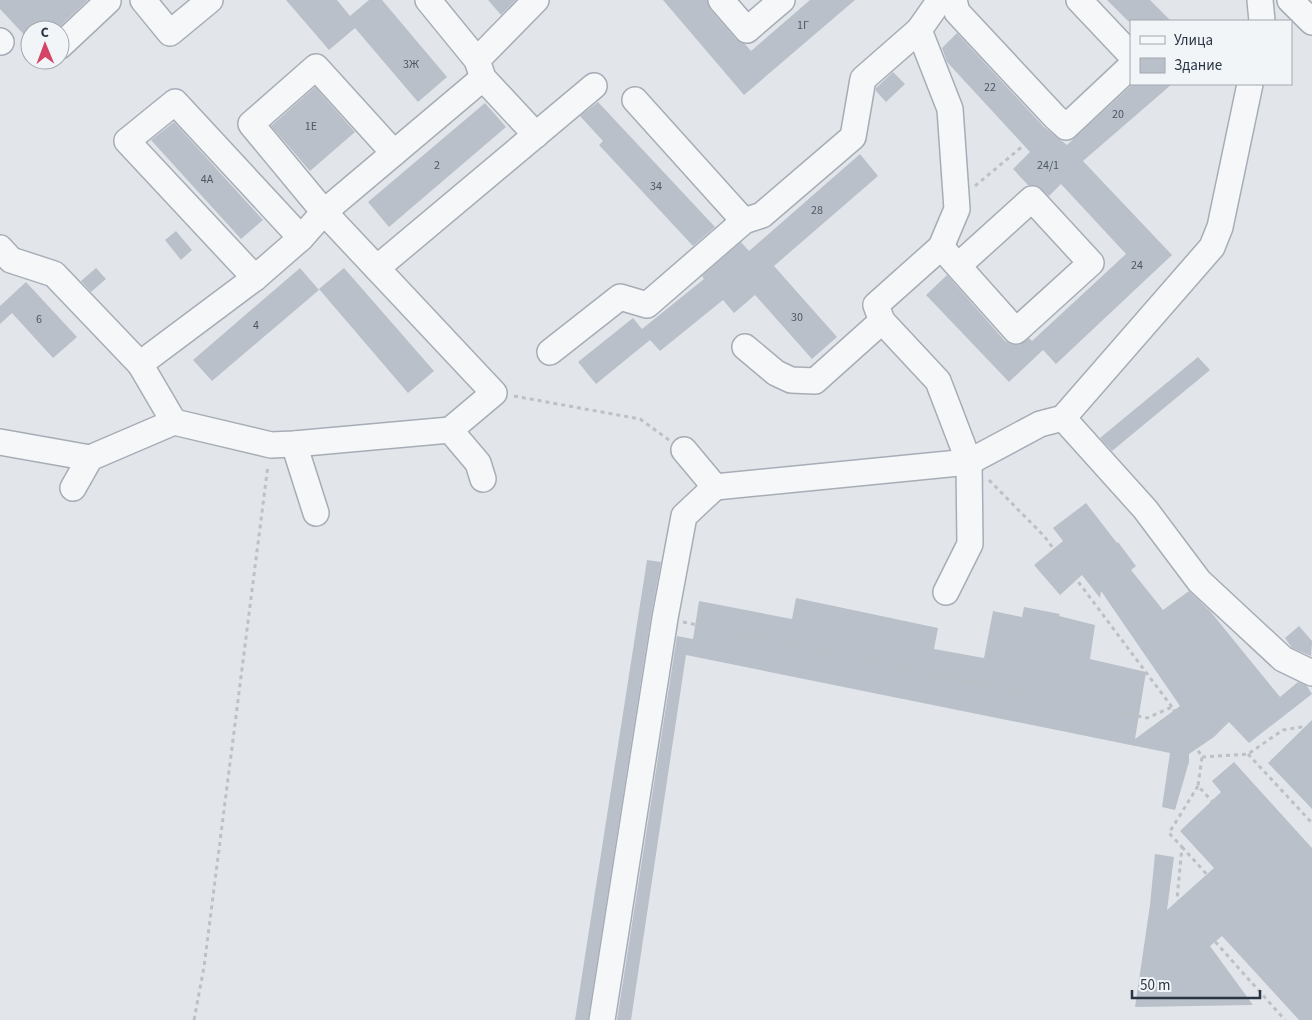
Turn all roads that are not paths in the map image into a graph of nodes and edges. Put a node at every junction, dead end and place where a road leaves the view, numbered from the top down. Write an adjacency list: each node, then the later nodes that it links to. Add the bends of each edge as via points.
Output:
1 (107, 0): 16 (lane)
2 (143, 0): 3 (lane, via 170,33)
3 (210, 0)
4 (428, 0): 19 (lane)
5 (536, 0): 19 (lane)
6 (721, 0): 7 (lane, via 747,30)
7 (782, 0)
8 (940, 0): 15 (lane)
9 (954, 0): 18 (lane, via 957,12 1066,127)
10 (1079, 0): 17 (lane)
11 (1260, 0): 13 (lane)
12 (1290, 0): 14 (lane)
13 (1262, 20)
14 (1312, 22)
15 (919, 30): 26 (lane, via 863,79 853,137 762,215); 28 (lane, via 950,109 957,209)
16 (70, 37)
17 (1130, 54)
18 (1130, 67)
19 (480, 69): 23 (lane); 24 (lane)
20 (1250, 85): 37 (lane, via 1220,227 1212,247)
21 (594, 86): 23 (lane)
22 (634, 100): 26 (lane)
23 (536, 135): 31 (lane)
24 (394, 153): 25 (lane); 25 (lane, via 316,67 251,124)
25 (324, 212): 27 (lane); 31 (lane)
26 (744, 221): 35 (lane, via 647,305 620,297)
27 (301, 238): 32 (lane); 32 (lane, via 175,102 127,141)
28 (941, 247): 30 (lane); 33 (lane, via 876,305)
29 (0, 248): 36 (lane, via 11,260 54,274)
30 (959, 265): 30 (lane, via 1016,331 1091,263 1032,199)
31 (377, 268): 39 (lane, via 494,393)
32 (255, 278): 36 (lane)
33 (882, 321): 34 (lane, via 815,381 791,380 776,373); 44 (lane, via 938,381)
34 (745, 347)
35 (550, 352)
36 (140, 364): 38 (lane)
37 (1063, 418): 44 (lane, via 1040,424); 50 (lane, via 1145,510 1199,581 1282,659)
38 (174, 422): 41 (lane); 43 (lane)
39 (450, 430): 41 (lane); 45 (lane, via 478,463)
40 (0, 442): 43 (lane)
41 (282, 444): 48 (lane)
42 (684, 450): 46 (lane)
43 (90, 458): 47 (lane)
44 (969, 462): 46 (lane); 49 (lane, via 970,544)
45 (483, 479)
46 (715, 487): 51 (lane, via 684,516)
47 (73, 488)
48 (316, 513)
49 (946, 592)
50 (1312, 673)
51 (602, 1020)

